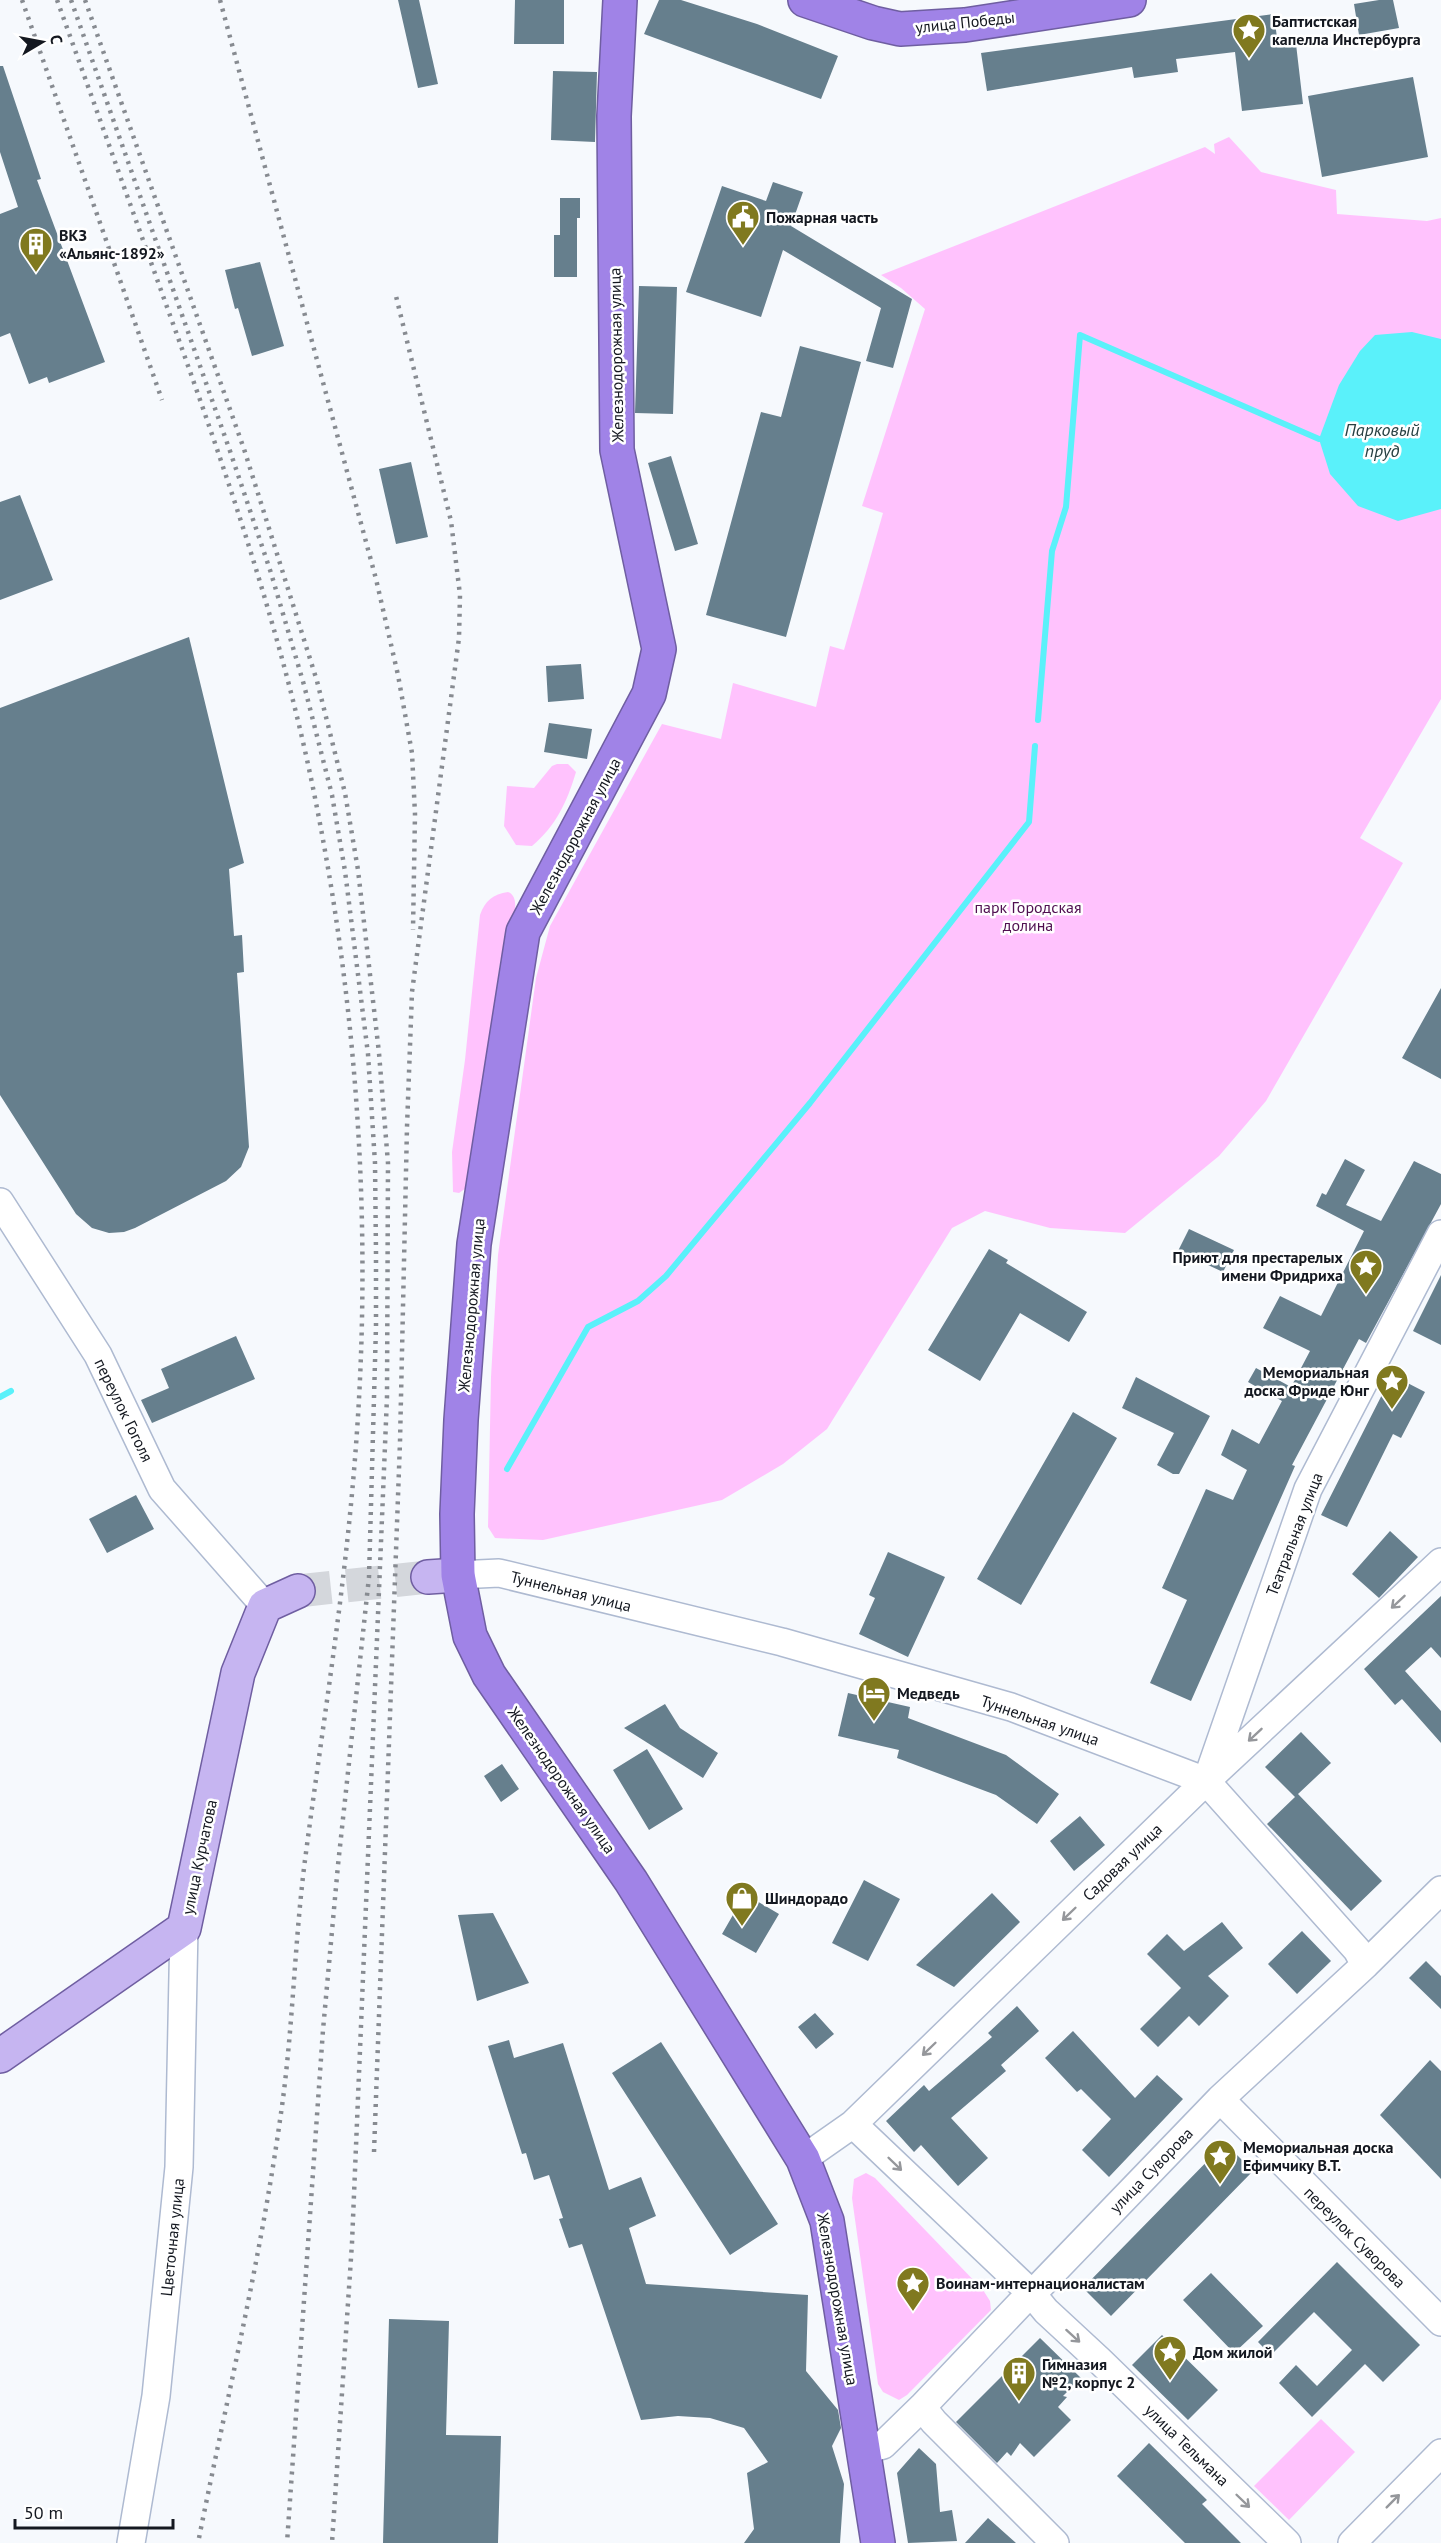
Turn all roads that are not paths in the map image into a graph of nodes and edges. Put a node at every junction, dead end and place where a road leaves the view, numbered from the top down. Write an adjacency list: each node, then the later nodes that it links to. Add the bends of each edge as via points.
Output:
1 (620, 0): 7 (highway, Железнодорожная улица, via 614,116 617,450 659,649 649,694 524,932 474,1244 457,1514)
2 (805, 0): 3 (highway, улица Победы, via 900,29 965,25)
3 (1129, 0)
4 (0, 1202): 9 (street, переулок Гоголя, via 98,1355 162,1490)
5 (1441, 1234): 10 (street, Театральная улица, via 1308,1489)
6 (1441, 1562): 10 (street, Садовая улица, one-way to 10)
7 (443, 1576): 10 (street, Туннельная улица, via 499,1573 782,1642 1011,1707); 17 (highway, Железнодорожная улица, via 489,1674 631,1881)
8 (298, 1591): 9 (main road)
9 (265, 1606): 12 (main road, улица Курчатова, via 238,1673)
10 (1206, 1781): 13 (street, Туннельная улица, via 1357,1950); 16 (street, Садовая улица, one-way to 16)
11 (1437, 1902): 13 (street, улица Суворова)
12 (184, 1928): 14 (main road, улица Курчатова); 23 (street, Цветочная улица, via 179,2167 156,2396)
13 (1365, 1965): 15 (street, улица Суворова)
14 (1, 2055)
15 (1220, 2099): 18 (street, улица Суворова); 19 (street, переулок Суворова)
16 (853, 2124): 17 (street, Садовая улица); 18 (street, улица Тельмана, one-way to 18)
17 (802, 2159): 21 (highway, Железнодорожная улица, via 827,2221)
18 (1032, 2294): 20 (street, улица Суворова); 26 (street, улица Тельмана, one-way to 26)
19 (1441, 2322)
20 (922, 2407): 21 (street, улица Суворова, via 883,2445); 25 (street)
21 (865, 2450): 24 (highway, Железнодорожная улица)
22 (1441, 2453): 27 (street, one-way to 22)
23 (131, 2543)
24 (878, 2543)
25 (1055, 2543)
26 (1287, 2543)
27 (1352, 2543)

